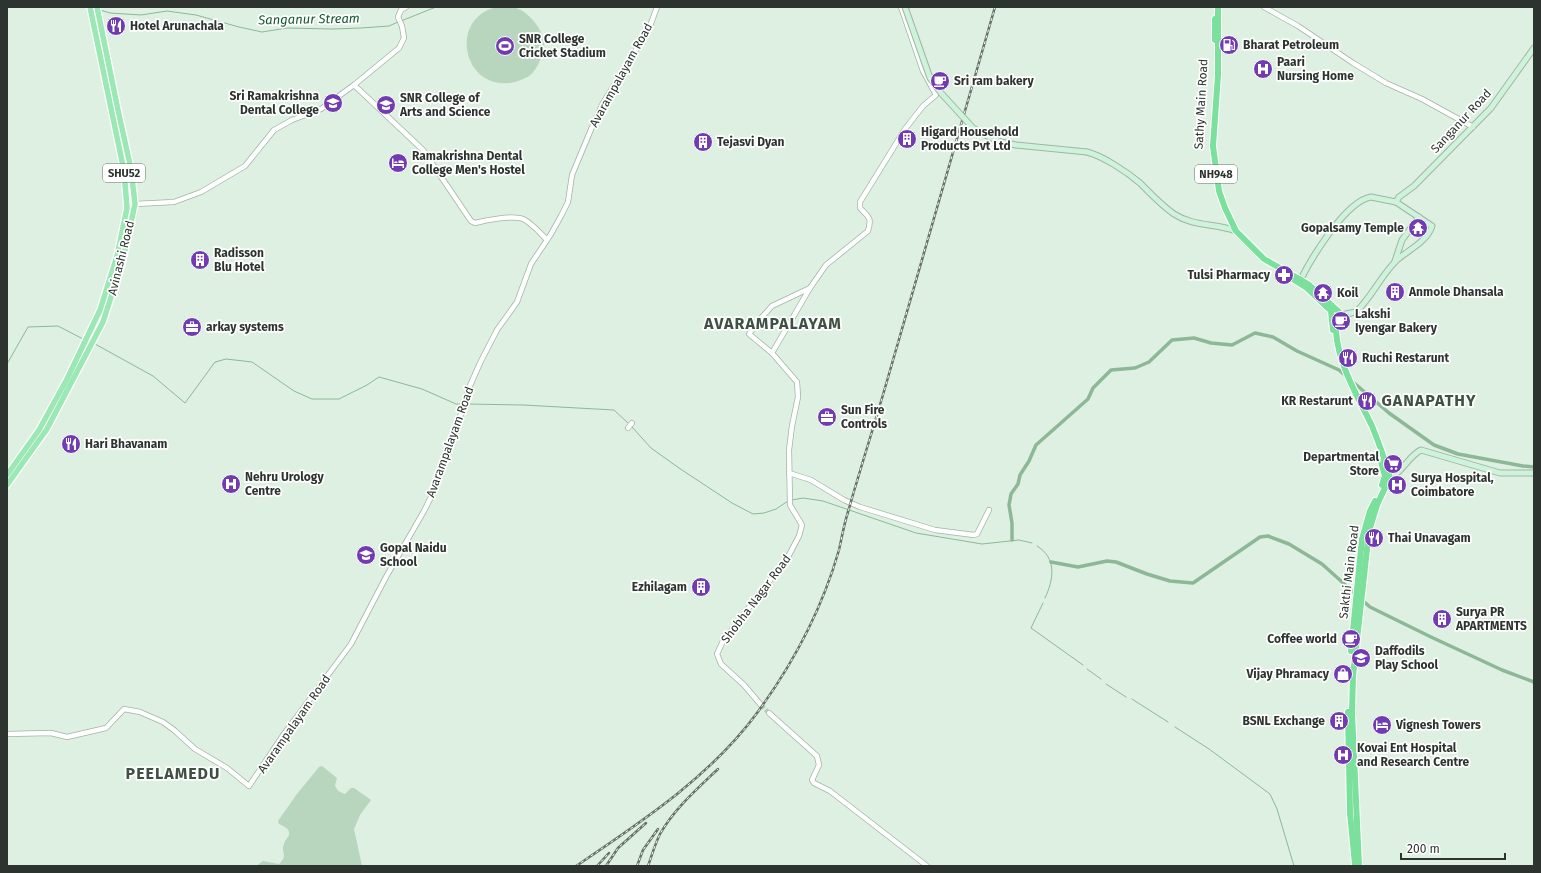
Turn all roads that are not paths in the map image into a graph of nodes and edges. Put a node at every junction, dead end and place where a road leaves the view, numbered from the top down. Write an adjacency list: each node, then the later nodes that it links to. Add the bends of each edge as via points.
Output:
1 (98, 7): 14 (main road, Avinashi Road / SHU52, via 131,169)
2 (406, 7): 11 (street, via 401,10 398,17 404,38 399,48)
3 (657, 7): 17 (street, Avarampalayam Road, via 649,29 603,103 572,175 568,202)
4 (901, 7): 20 (street, via 923,71 936,95 923,106 905,129 860,202 860,208 871,223 868,231 826,265)
5 (905, 7): 16 (main road, bridge, via 930,78 941,94 973,128 1001,142 1087,152 1124,171 1174,214 1197,224)
6 (1215, 7): 16 (highway, Sathy Main Road / NH948, via 1210,155 1217,196)
7 (1218, 7): 16 (highway, Sathy Main Road / NH948, via 1218,75 1213,146 1222,200)
8 (1264, 7): 12 (street, via 1386,83)
9 (91, 10): 24 (main road, Avinashi Road / SHU52, via 124,171 127,208 111,280)
10 (1534, 48): 12 (main road, Sanganur Road, via 1491,108)
11 (354, 85): 14 (street, via 321,110 292,120 274,130 245,166 224,180 195,195 174,202); 17 (street, via 423,150 471,221 522,218)
12 (1473, 127): 13 (main road, Sanganur Road)
13 (1396, 202): 15 (main road); 19 (main road, via 1371,197 1359,202 1338,223 1312,258)
14 (135, 204): 24 (main road, Avinashi Road / SHU52, via 121,266 107,312 96,334)
15 (1419, 217): 18 (main road, via 1402,240); 18 (main road, via 1432,226 1430,230 1418,244)
16 (1233, 230): 19 (highway, Sathy Main Road / NH948, via 1264,259); 21 (highway, Sathy Main Road / NH948, via 1244,245 1263,261)
17 (547, 240): 38 (street, Avarampalayam Road, via 531,264 516,302 497,330 480,363 436,487 416,525 351,644 249,786 163,722 140,712 124,709 106,728 67,737 51,733)
18 (1395, 262): 22 (main road, via 1356,312)
19 (1301, 278): 21 (highway, Sathy Main Road / NH948)
20 (810, 288): 25 (street); 25 (street, via 776,304 749,334)
21 (1320, 296): 22 (highway, NH948, via 1338,310); 23 (highway, NH948)
22 (1339, 315): 23 (main road); 26 (highway, via 1336,331)
23 (1332, 316): 26 (highway, via 1334,341)
24 (86, 346): 31 (main road, Avinashi Road / SHU52, via 39,430); 33 (main road, Avinashi Road / SHU52, via 44,434)
25 (772, 354): 29 (street, via 797,382 799,393 792,426)
26 (1346, 375): 32 (highway, via 1371,432); 32 (highway, via 1387,465)
27 (632, 423): 28 (street)
28 (628, 428)
29 (789, 473): 34 (street, via 811,480 860,507 934,530 977,534); 36 (street, Shobha Nagar Road, via 790,502 802,525 799,536 788,557 723,640 717,654 721,664)
30 (1534, 473): 32 (main road, via 1500,473 1421,450 1414,453 1402,469)
31 (7, 475)
32 (1387, 479): 35 (highway, Sakthi Main Road, via 1371,523)
33 (7, 485)
34 (989, 510)
35 (1358, 607): 40 (highway, Sakthi Main Road, via 1352,638 1348,723 1351,828); 41 (highway, via 1352,708)
36 (761, 705)
37 (769, 713): 39 (street, via 817,756 819,765 812,780 814,783 830,791)
38 (7, 734)
39 (927, 866)
40 (1355, 866)
41 (1359, 866)

